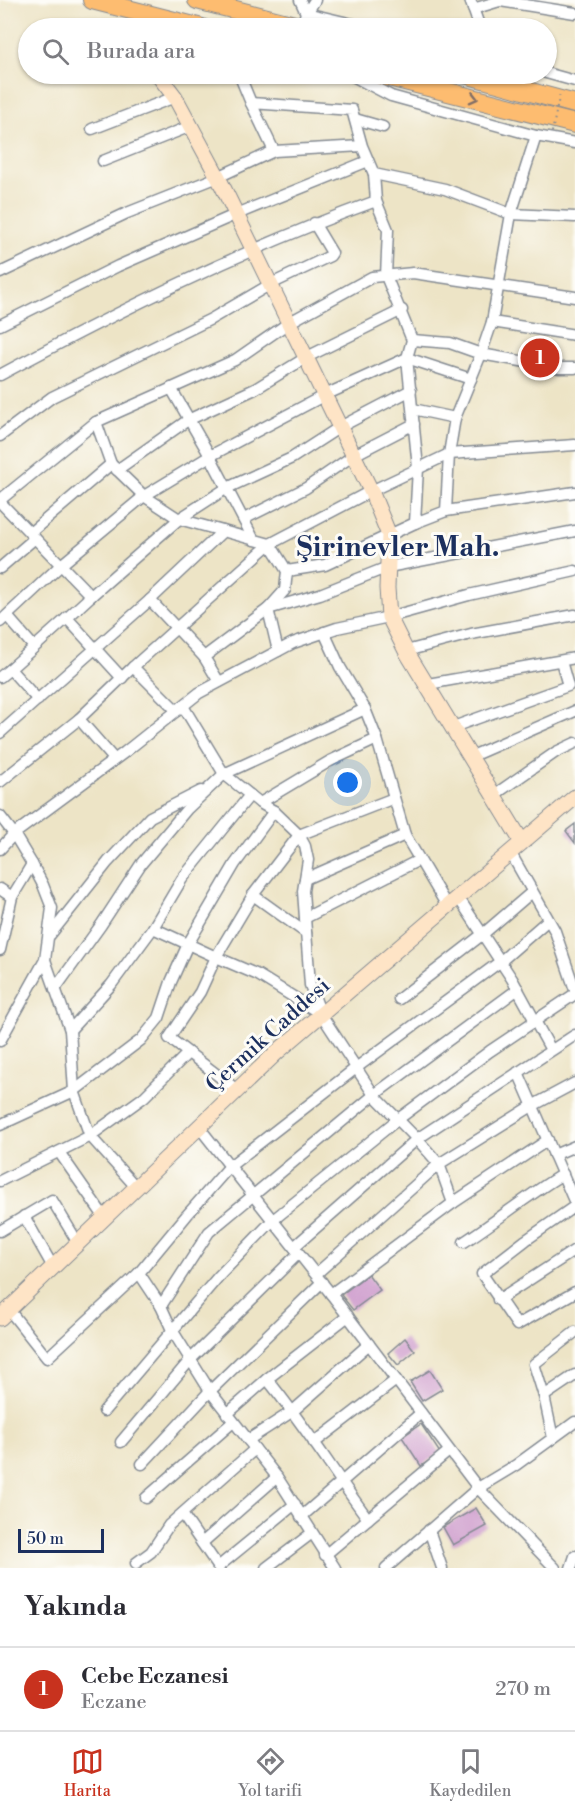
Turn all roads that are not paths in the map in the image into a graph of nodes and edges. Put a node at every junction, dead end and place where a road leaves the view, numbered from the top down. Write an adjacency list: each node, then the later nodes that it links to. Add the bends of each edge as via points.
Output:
1 (92, 0): 8 (highway)
2 (197, 0): 9 (highway)
3 (300, 0): 10 (street)
4 (315, 0): 11 (street)
5 (501, 0): 6 (street); 7 (street)
6 (472, 4)
7 (575, 13)
8 (163, 18)
9 (280, 18)
10 (302, 18)
11 (306, 18)
12 (557, 77): 13 (street)
13 (575, 81)
14 (165, 84): 19 (street)
15 (243, 84): 20 (street)
16 (368, 84): 27 (street, via 391,96)
17 (416, 84): 23 (highway, one-way to 23)
18 (502, 84): 21 (highway)
19 (176, 97): 24 (street); 26 (street)
20 (251, 102): 22 (street, via 352,110); 30 (street)
21 (575, 104)
22 (355, 119): 25 (street); 29 (street)
23 (575, 124)
24 (191, 126): 31 (street); 34 (street)
25 (383, 127)
26 (92, 129)
27 (536, 136): 28 (street); 37 (street)
28 (575, 143)
29 (362, 146): 30 (street); 32 (street)
30 (274, 151): 34 (street)
31 (104, 161)
32 (368, 161): 33 (street); 36 (street)
33 (374, 174): 35 (street); 37 (street, via 445,189)
34 (218, 177): 36 (street); 41 (street, via 127,213)
35 (376, 201): 39 (street); 42 (street, via 388,230)
36 (237, 214): 40 (street); 49 (street, via 118,266)
37 (511, 214): 38 (street); 44 (street)
38 (575, 217)
39 (314, 223): 40 (street); 43 (street, via 332,252 330,256)
40 (254, 248): 43 (street); 56 (street)
41 (0, 273)
42 (386, 276): 44 (street, via 413,273); 46 (street); 47 (street, via 372,278)
43 (271, 284): 47 (street); 67 (street, via 211,319 52,397)
44 (500, 284): 45 (street); 48 (street)
45 (575, 297)
46 (402, 310): 51 (street); 53 (street)
47 (290, 322): 53 (street); 58 (street, via 235,360)
48 (492, 322): 50 (street); 52 (street)
49 (0, 325)
50 (575, 335)
51 (412, 340): 52 (street, via 450,344); 54 (street)
52 (481, 354): 55 (street); 57 (street)
53 (307, 357): 60 (street); 63 (street, via 255,388)
54 (407, 358): 57 (street); 59 (street); 60 (street)
55 (575, 368)
56 (0, 375)
57 (471, 379): 62 (street)
58 (171, 388): 63 (street); 64 (street)
59 (411, 390): 61 (street); 66 (street)
60 (325, 395): 66 (street); 71 (street)
61 (413, 409): 62 (street); 65 (street)
62 (455, 418): 69 (street)
63 (188, 420): 71 (street); 72 (street)
64 (96, 422): 72 (street); 78 (street)
65 (414, 424): 70 (street); 73 (street)
66 (340, 427): 70 (street); 74 (street, via 292,458)
67 (0, 436)
68 (575, 445): 69 (street)
69 (449, 454): 73 (street); 79 (street)
70 (354, 455): 75 (street); 81 (street, via 306,488)
71 (210, 456): 74 (street); 77 (street)
72 (114, 467): 77 (street); 86 (street)
73 (418, 468): 75 (street); 82 (street)
74 (227, 488): 80 (street); 81 (street)
75 (370, 491): 85 (street); 88 (street)
76 (575, 492): 79 (street)
77 (144, 496): 80 (street); 89 (street)
78 (1, 504): 86 (street)
79 (446, 511): 82 (street)
80 (179, 519): 83 (street); 94 (street)
81 (244, 519): 87 (street)
82 (415, 523): 85 (street)
83 (223, 531): 87 (street); 95 (street)
84 (575, 531): 90 (street)
85 (389, 535): 90 (street); 92 (street, via 325,565)
86 (33, 536): 89 (street); 91 (street)
87 (254, 540): 88 (street)
88 (270, 544): 92 (street); 101 (street)
89 (61, 565): 94 (street); 100 (street)
90 (388, 567): 96 (street, via 320,594); 98 (street)
91 (0, 568)
92 (287, 571): 96 (street, via 285,590)
93 (575, 571): 98 (street)
94 (91, 596): 99 (street)
95 (150, 600): 101 (street); 104 (street)
96 (268, 609): 105 (street); 107 (street)
97 (575, 615): 106 (street, via 471,634)
98 (388, 617): 102 (street); 106 (street)
99 (67, 618): 103 (street); 104 (street)
100 (4, 619): 103 (street)
101 (177, 628): 107 (street); 110 (street)
102 (324, 632): 105 (street); 118 (street)
103 (34, 647): 111 (street)
104 (95, 650): 113 (street); 116 (street)
105 (278, 651): 114 (street)
106 (406, 651): 115 (street)
107 (204, 657): 114 (street)
108 (575, 658): 109 (street)
109 (561, 661): 115 (street); 121 (street, via 568,686)
110 (133, 667): 113 (street); 117 (street)
111 (10, 669): 112 (street); 116 (street)
112 (0, 677)
113 (122, 678): 120 (street)
114 (219, 682): 117 (street)
115 (428, 684): 121 (street)
116 (38, 700): 122 (street)
117 (180, 708): 126 (street); 127 (street)
118 (365, 710): 123 (street); 127 (street)
119 (575, 711): 125 (street)
120 (78, 719): 126 (street); 128 (street)
121 (453, 727): 125 (street)
122 (0, 733)
123 (377, 739): 133 (street); 134 (street, via 330,761)
124 (575, 743): 131 (street)
125 (472, 756): 131 (street)
126 (114, 759): 137 (street)
127 (224, 774): 129 (street); 130 (street)
128 (0, 782)
129 (212, 785): 156 (street, via 150,817); 162 (street, via 141,864)
130 (250, 795): 134 (street); 153 (street, via 182,879)
131 (494, 795): 140 (street)
132 (575, 797): 140 (street, Çermik Caddesi)
133 (394, 798): 138 (street); 139 (street)
134 (260, 803): 135 (street)
135 (274, 811): 138 (street); 157 (street, via 235,864)
136 (0, 816): 137 (street)
137 (14, 834): 141 (street); 144 (street)
138 (298, 835): 145 (street, via 308,860); 148 (street)
139 (405, 835): 143 (street); 145 (street)
140 (522, 842): 142 (street, Çermik Caddesi)
141 (0, 849)
142 (510, 852): 147 (street); 150 (street, Çermik Caddesi)
143 (419, 860): 150 (street); 151 (street)
144 (32, 864): 149 (street); 156 (street, via 52,908)
145 (304, 879): 151 (street)
146 (0, 889): 149 (street)
147 (532, 892): 152 (street); 155 (street)
148 (253, 895): 154 (street); 159 (street)
149 (12, 897): 158 (street)
150 (452, 901): 155 (street); 167 (street, Çermik Caddesi)
151 (305, 918): 154 (street)
152 (548, 920): 161 (street); 164 (street)
153 (153, 928): 157 (street); 169 (street, via 111,985)
154 (306, 933): 167 (street, via 310,985)
155 (483, 934): 161 (street); 166 (street)
156 (49, 936): 160 (street)
157 (188, 944): 159 (street); 178 (street, via 159,1018 141,1040)
158 (0, 950)
159 (216, 957): 167 (street, via 258,975); 173 (street, via 200,992 168,1038)
160 (45, 960): 162 (street); 171 (street)
161 (501, 961): 163 (street); 174 (street)
162 (55, 989): 169 (street)
163 (518, 989): 168 (street); 179 (street)
164 (575, 990)
165 (575, 994): 168 (street)
166 (399, 999)
167 (321, 1014): 174 (street); 177 (street, Çermik Caddesi)
168 (535, 1021): 172 (street); 181 (street)
169 (70, 1030): 178 (street)
170 (575, 1035): 172 (street)
171 (0, 1041)
172 (551, 1050): 175 (street)
173 (188, 1053): 177 (street); 184 (street, via 144,1097)
174 (356, 1068): 179 (street); 191 (street)
175 (518, 1072): 180 (street); 185 (street)
176 (575, 1083): 180 (street)
177 (237, 1090): 183 (street, Çermik Caddesi)
178 (74, 1091): 182 (street); 184 (street)
179 (374, 1095): 181 (street); 195 (street)
180 (532, 1106): 186 (street); 190 (street)
181 (397, 1120): 185 (street); 200 (street)
182 (0, 1125)
183 (199, 1127): 191 (street); 194 (street, Çermik Caddesi)
184 (90, 1136): 188 (street); 194 (street)
185 (417, 1139): 190 (street); 204 (street)
186 (548, 1140): 189 (street); 196 (street)
187 (575, 1146): 189 (street)
188 (59, 1152): 193 (street); 199 (street)
189 (554, 1155): 192 (street)
190 (439, 1164): 196 (street); 208 (street)
191 (230, 1166): 195 (street); 207 (street)
192 (563, 1174): 197 (street); 202 (street)
193 (0, 1181)
194 (136, 1188): 199 (street, Çermik Caddesi)
195 (252, 1195): 200 (street); 212 (street, via 209,1232)
196 (453, 1203): 210 (street)
197 (575, 1204): 211 (street, via 482,1274)
198 (24, 1216): 201 (street); 203 (street, via 52,1200); 206 (street)
199 (105, 1218): 203 (street, Çermik Caddesi)
200 (273, 1220): 204 (street); 215 (street)
201 (0, 1231)
202 (464, 1242)
203 (78, 1244): 206 (street, Çermik Caddesi)
204 (296, 1250): 208 (street); 218 (street)
205 (575, 1250): 211 (street)
206 (53, 1267): 213 (street, Çermik Caddesi)
207 (140, 1273): 212 (street); 213 (street, via 47,1358)
208 (319, 1278): 210 (street); 222 (street)
209 (575, 1292): 211 (street, via 517,1325)
210 (331, 1294): 214 (street)
211 (498, 1300)
212 (161, 1306): 215 (street)
213 (4, 1314)
214 (348, 1316): 217 (street); 220 (street)
215 (172, 1330): 218 (street); 224 (street)
216 (575, 1332): 223 (street, via 534,1364)
217 (369, 1344): 221 (street); 225 (street)
218 (191, 1359): 222 (street); 230 (street)
219 (575, 1375): 223 (street)
220 (267, 1379): 225 (street); 227 (street)
221 (396, 1380): 226 (street); 231 (street)
222 (210, 1391): 227 (street); 234 (street)
223 (544, 1396): 229 (street)
224 (104, 1411)
225 (293, 1411): 231 (street); 232 (street)
226 (421, 1413): 233 (street); 236 (street)
227 (230, 1418): 232 (street); 238 (street)
228 (575, 1422): 229 (street)
229 (553, 1438): 237 (street)
230 (121, 1442)
231 (314, 1443): 236 (street)
232 (251, 1444): 235 (street); 240 (street)
233 (449, 1451): 237 (street); 242 (street)
234 (142, 1464)
235 (277, 1477): 239 (street); 245 (street)
236 (341, 1483): 241 (street); 242 (street)
237 (477, 1488): 243 (street); 253 (street)
238 (146, 1498)
239 (294, 1504): 241 (street); 249 (street)
240 (182, 1514): 245 (street); 247 (street, via 151,1552)
241 (302, 1517): 244 (street)
242 (368, 1519): 248 (street)
243 (429, 1530): 251 (street); 252 (street)
244 (312, 1533): 248 (street); 250 (street)
245 (202, 1543): 249 (street)
246 (575, 1556): 254 (street)
247 (136, 1563)
248 (328, 1563)
249 (219, 1567)
250 (266, 1568)
251 (386, 1568)
252 (442, 1568)
253 (555, 1568)
254 (571, 1568)

